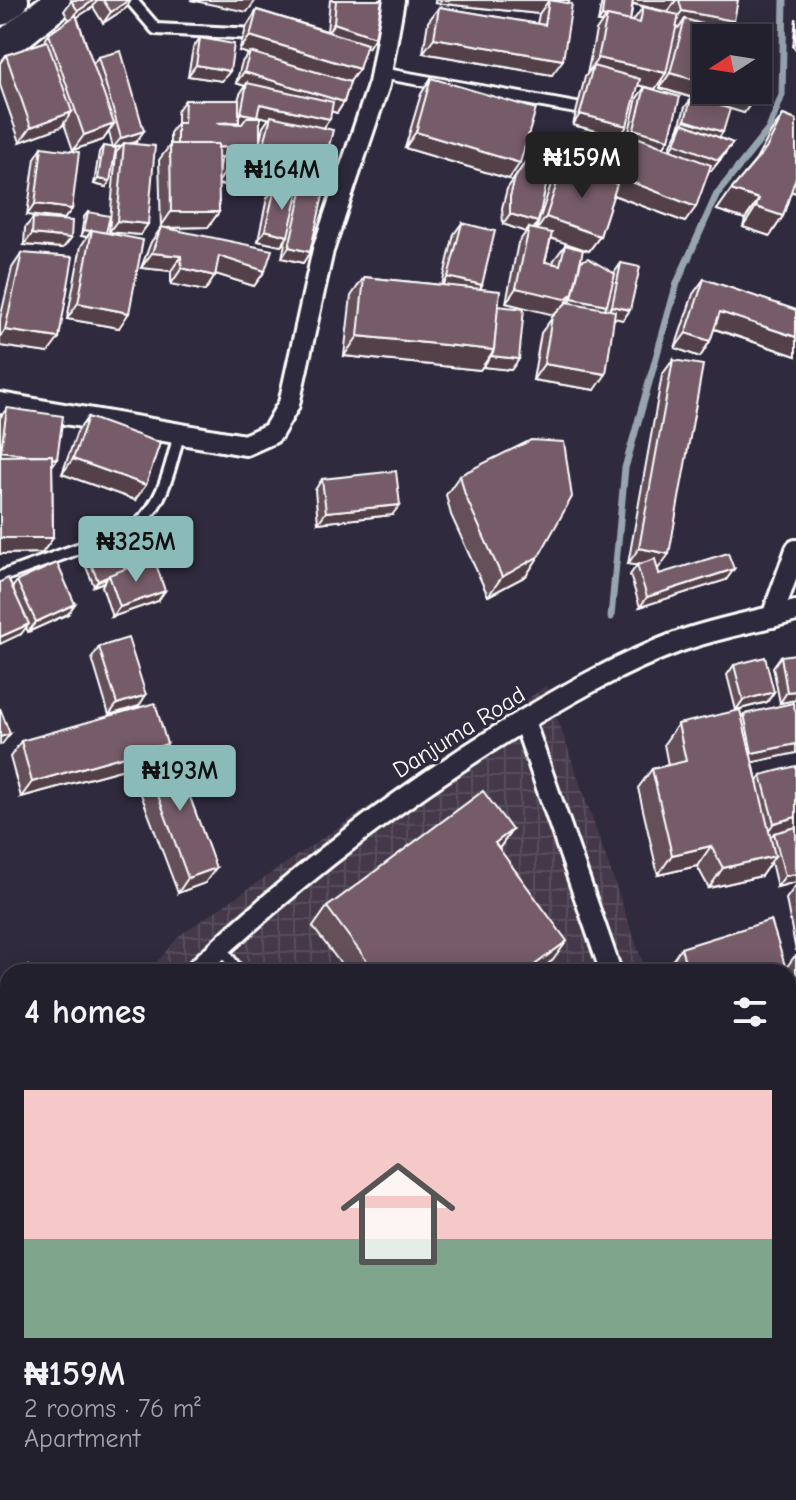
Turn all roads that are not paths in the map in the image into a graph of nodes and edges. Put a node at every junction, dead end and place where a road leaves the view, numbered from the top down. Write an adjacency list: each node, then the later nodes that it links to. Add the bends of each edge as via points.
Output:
1 (13, 0): 5 (main road)
2 (61, 0): 7 (main road)
3 (131, 0): 6 (lane, via 156,29)
4 (394, 0): 8 (street)
5 (0, 10)
6 (263, 34)
7 (0, 49)
8 (381, 73): 9 (lane); 11 (street, via 323,250 289,404 272,433 245,445)
9 (576, 108)
10 (0, 403): 11 (street)
11 (179, 434): 13 (lane, via 157,504 133,529)
12 (796, 550): 15 (street)
13 (0, 577)
14 (796, 611): 15 (street, Danjuma Road)
15 (772, 617): 16 (street, Danjuma Road, via 680,641 594,678)
16 (524, 721): 17 (street, Danjuma Road, via 395,803); 20 (street)
17 (220, 947): 18 (street, Danjuma Road); 19 (lane)
18 (202, 964)
19 (233, 964)
20 (608, 964)

